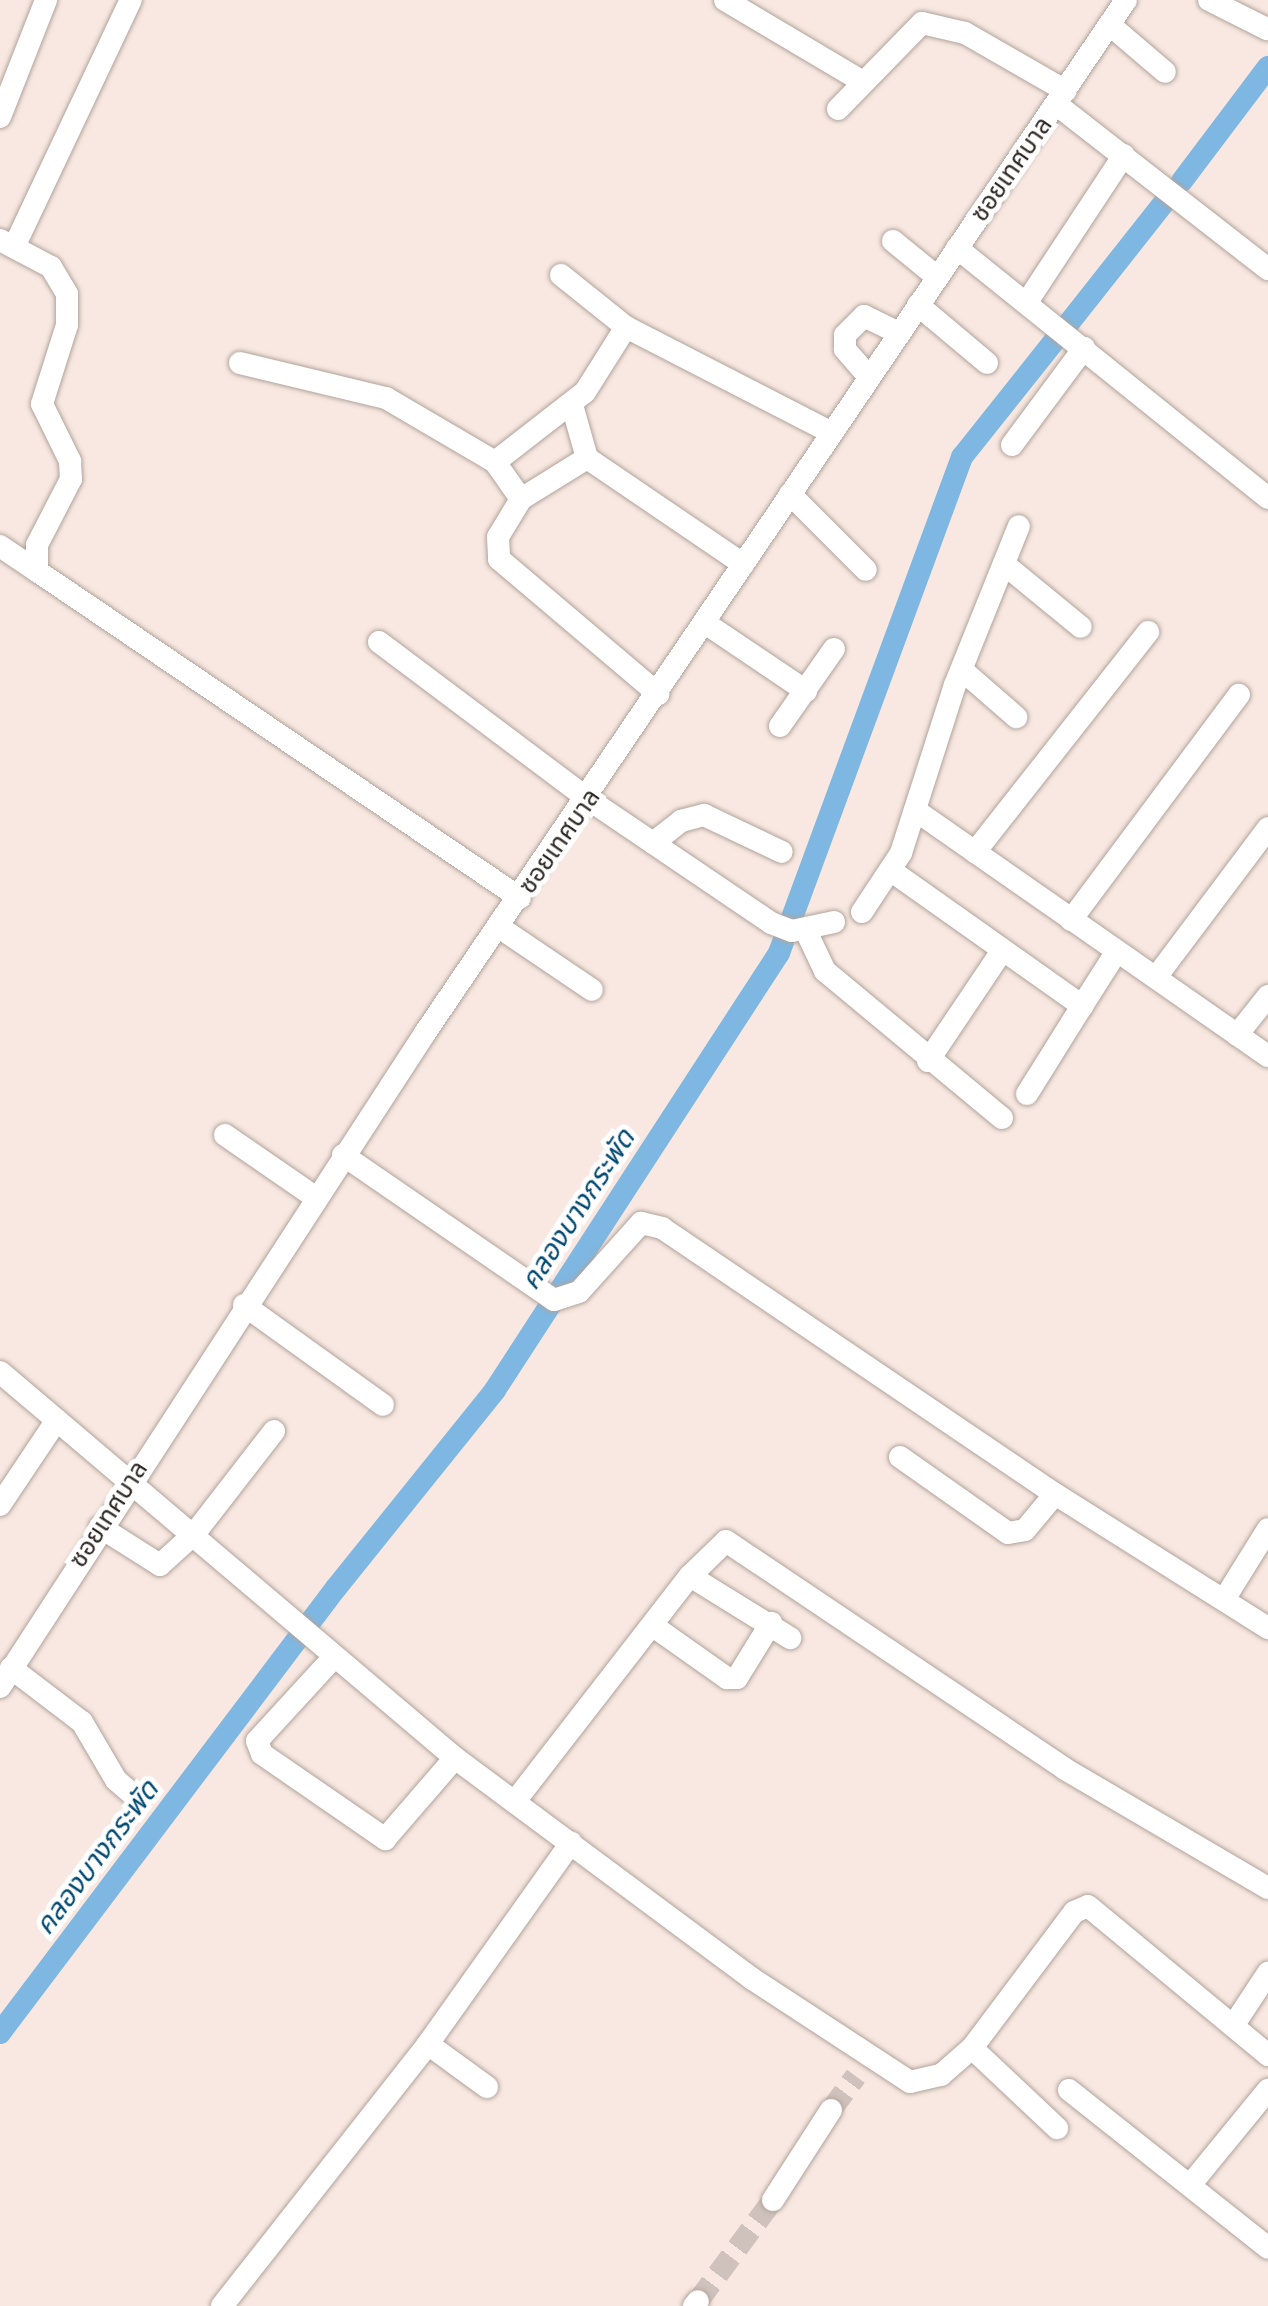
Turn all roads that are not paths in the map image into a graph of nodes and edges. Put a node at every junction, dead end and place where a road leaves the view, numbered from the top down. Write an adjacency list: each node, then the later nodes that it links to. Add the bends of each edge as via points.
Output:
1 (46, 0): 12 (street)
2 (131, 0): 15 (street)
3 (725, 0): 9 (street)
4 (1126, 0): 6 (street, ซอยเทศบาล)
5 (1209, 0): 7 (street)
6 (1110, 24): 8 (street); 10 (street, ซอยเทศบาล)
7 (1267, 29)
8 (1164, 72)
9 (860, 80): 10 (street, via 912,30 936,22); 11 (street)
10 (1061, 97): 13 (street); 16 (street, ซอยเทศบาล)
11 (838, 109)
12 (0, 117)
13 (1124, 155): 17 (street); 20 (street)
14 (892, 241): 19 (street)
15 (7, 244): 41 (street, via 51,266 67,294 67,324 42,404 70,462 71,479 37,545)
16 (957, 248): 19 (street, ซอยเทศบาล); 20 (street)
17 (1268, 269)
18 (560, 275): 22 (street)
19 (937, 277): 21 (street, ซอยเทศบาล)
20 (1028, 302): 24 (street)
21 (918, 304): 23 (street, ซอยเทศบาล); 26 (street)
22 (626, 327): 28 (street, via 599,377); 29 (street)
23 (898, 333): 27 (street, ซอยเทศบาล); 27 (street, via 864,316 845,335 845,349)
24 (1084, 348): 30 (street); 34 (street)
25 (240, 363): 32 (street, via 386,398)
26 (987, 363)
27 (868, 377): 29 (street, ซอยเทศบาล)
28 (572, 405): 31 (street); 32 (street)
29 (830, 432): 33 (street, ซอยเทศบาล)
30 (1012, 445)
31 (586, 458): 35 (street); 38 (street)
32 (495, 462): 35 (street)
33 (790, 494): 38 (street, ซอยเทศบาล); 40 (street)
34 (1268, 498)
35 (521, 499): 49 (street, via 498,537 499,559)
36 (1019, 526): 39 (street)
37 (0, 546): 41 (street)
38 (743, 564): 42 (street, ซอยเทศบาล)
39 (1004, 564): 43 (street); 47 (street)
40 (866, 570)
41 (37, 571): 60 (street)
42 (704, 623): 48 (street); 49 (street, ซอยเทศบาล)
43 (1081, 627)
44 (1148, 632): 58 (street)
45 (379, 642): 53 (street)
46 (834, 649): 48 (street)
47 (962, 670): 51 (street); 54 (street)
48 (806, 690): 52 (street)
49 (658, 694): 53 (street, ซอยเทศบาล)
50 (1239, 695): 62 (street)
51 (1016, 716)
52 (780, 726)
53 (588, 800): 56 (street); 60 (street, ซอยเทศบาล)
54 (914, 810): 58 (street); 59 (street)
55 (1268, 828): 68 (street)
56 (653, 843): 57 (street, via 681,821 704,815); 65 (street)
57 (782, 852)
58 (975, 852): 62 (street)
59 (893, 872): 61 (street); 66 (street)
60 (520, 898): 64 (street, ซอยเทศบาล)
61 (862, 912)
62 (1072, 920): 67 (street)
63 (834, 922): 65 (street)
64 (499, 927): 69 (street); 78 (street, ซอยเทศบาล)
65 (789, 928): 74 (street, via 824,971)
66 (1002, 951): 71 (street); 74 (street)
67 (1116, 951): 68 (street); 71 (street)
68 (1157, 976): 72 (street)
69 (592, 990)
70 (1268, 996): 72 (street)
71 (1082, 1006): 75 (street)
72 (1237, 1035): 73 (street)
73 (1268, 1056)
74 (928, 1061): 76 (street)
75 (1028, 1094)
76 (1002, 1118)
77 (225, 1135): 79 (street)
78 (344, 1155): 79 (street, ซอยเทศบาล); 87 (street, via 553,1298 648,1222)
79 (315, 1198): 80 (street, ซอยเทศบาล)
80 (244, 1306): 82 (street); 86 (street, ซอยเทศบาล)
81 (0, 1372): 83 (street)
82 (383, 1405)
83 (58, 1420): 86 (street); 88 (street)
84 (274, 1431): 91 (street)
85 (900, 1457): 87 (street, via 1008,1532 1025,1530)
86 (130, 1480): 89 (street, ซอยเทศบาล); 91 (street)
87 (1055, 1494): 93 (street)
88 (0, 1504)
89 (100, 1527): 91 (street, via 156,1566); 99 (street, ซอยเทศบาล)
90 (1268, 1530): 93 (street)
91 (195, 1534): 98 (street)
92 (690, 1576): 94 (street); 95 (street); 104 (street, via 726,1541 1065,1769)
93 (1224, 1598): 96 (street)
94 (772, 1623): 95 (street, via 737,1678 727,1678); 97 (street)
95 (656, 1628): 102 (street)
96 (1268, 1628)
97 (790, 1638)
98 (334, 1658): 100 (street); 100 (street, via 258,1741 262,1754 385,1839)
99 (6, 1677): 101 (street, via 82,1722 116,1780)
100 (455, 1758): 102 (street)
101 (138, 1799)
102 (516, 1800): 103 (street)
103 (571, 1843): 107 (street); 108 (street, via 862,2067 922,2082 942,2075)
104 (1268, 1888)
105 (1268, 1973): 106 (street)
106 (1232, 2026): 108 (street, via 1088,1906 1074,1912); 109 (street)
107 (428, 2044): 110 (street); 118 (street)
108 (972, 2048): 114 (street)
109 (1268, 2055)
110 (487, 2087)
111 (1068, 2090): 115 (street)
112 (1268, 2090): 115 (street)
113 (831, 2110): 116 (street)
114 (1058, 2128)
115 (1190, 2184): 117 (street)
116 (773, 2200)
117 (1268, 2248)
118 (222, 2306)

